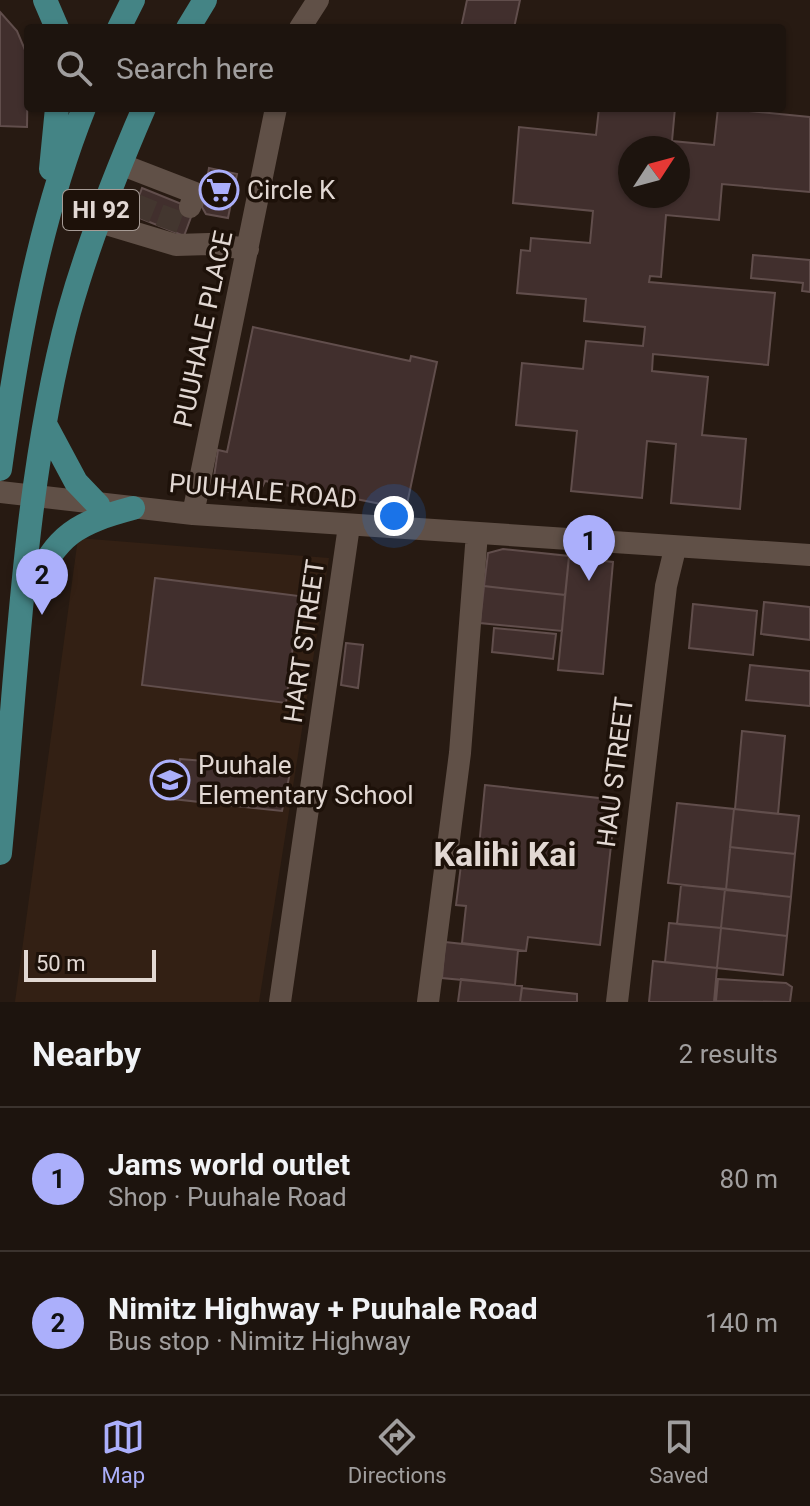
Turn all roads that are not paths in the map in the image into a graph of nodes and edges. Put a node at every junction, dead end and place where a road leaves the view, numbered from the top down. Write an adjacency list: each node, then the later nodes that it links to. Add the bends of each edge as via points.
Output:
1 (45, 0): 5 (main road)
2 (133, 0): 6 (main road)
3 (205, 0): 7 (main road)
4 (318, 0): 8 (street)
5 (55, 24)
6 (121, 24)
7 (190, 24)
8 (303, 24)
9 (57, 112): 15 (main road)
10 (83, 112): 15 (main road, HI 92)
11 (142, 112): 13 (main road, HI 92)
12 (275, 112): 17 (street, PUUHALE PLACE)
13 (120, 164): 14 (street); 16 (main road, HI 92)
14 (169, 192)
15 (47, 215): 18 (main road, HI 92)
16 (96, 221): 17 (street); 19 (main road, HI 92, via 68,316)
17 (248, 249): 25 (street, PUUHALE PLACE)
18 (4, 409): 20 (main road, HI 92)
19 (46, 426): 22 (main road, HI 92); 23 (main road, via 76,482)
20 (0, 469)
21 (0, 492): 22 (street, PUUHALE ROAD)
22 (36, 497): 23 (street, PUUHALE ROAD); 30 (main road, HI 92)
23 (98, 505): 24 (street, PUUHALE ROAD)
24 (133, 508): 25 (street, PUUHALE ROAD); 30 (main road, via 84,522 68,533 46,557)
25 (193, 514): 26 (street, PUUHALE ROAD)
26 (349, 526): 27 (street, PUUHALE ROAD); 32 (street, HART STREET)
27 (477, 533): 28 (street, PUUHALE ROAD); 33 (street, via 460,753)
28 (675, 549): 29 (street, PUUHALE ROAD); 34 (street, HAU STREET, via 666,586)
29 (810, 555)
30 (24, 604): 31 (main road, HI 92)
31 (0, 853)
32 (280, 1002)
33 (428, 1002)
34 (617, 1002)

